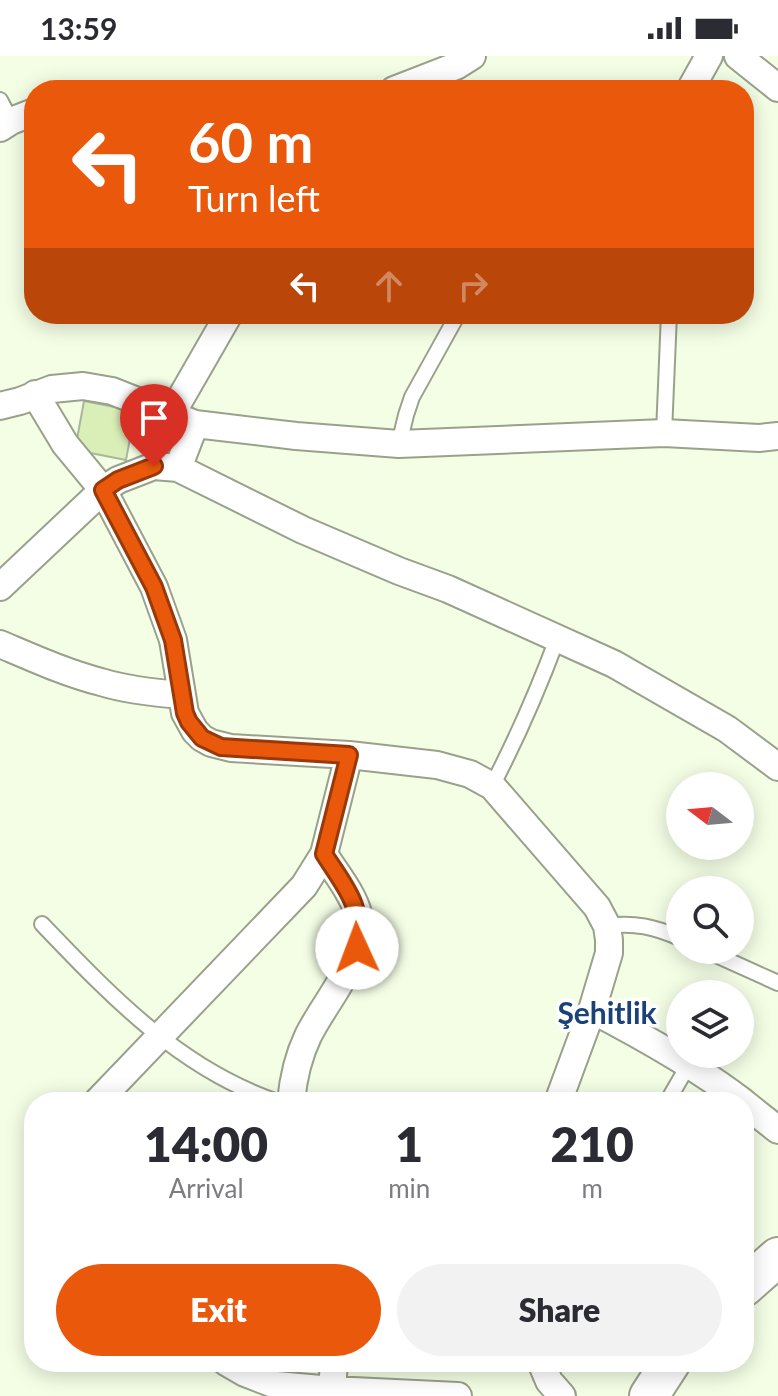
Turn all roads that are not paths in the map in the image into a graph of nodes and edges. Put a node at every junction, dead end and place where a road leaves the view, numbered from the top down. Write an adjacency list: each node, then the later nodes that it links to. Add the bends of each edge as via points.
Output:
1 (472, 56): 4 (street)
2 (709, 56): 5 (street)
3 (738, 56): 6 (street)
4 (420, 80)
5 (696, 80)
6 (778, 88)
7 (225, 324): 12 (street)
8 (452, 324): 15 (lane, via 412,397)
9 (669, 324): 13 (lane)
10 (35, 394): 11 (street); 12 (street, via 69,386 98,388); 17 (street, via 65,444)
11 (0, 406)
12 (183, 420): 15 (street); 16 (street)
13 (664, 433): 14 (street); 15 (street)
14 (778, 436)
15 (399, 444)
16 (178, 468): 17 (street, via 154,466); 19 (street, via 303,530)
17 (103, 490): 18 (street); 21 (street, via 154,587 173,640)
18 (0, 587)
19 (557, 639): 23 (street, via 614,664 727,729); 24 (lane)
20 (0, 644): 21 (street, via 101,683)
21 (182, 695): 22 (street, via 189,722 211,743)
22 (349, 755): 24 (street, via 437,765); 25 (street)
23 (778, 767)
24 (492, 786): 27 (street, via 597,907)
25 (324, 854): 32 (street, via 294,899); 38 (street, via 354,902 359,937 354,958 308,1037)
26 (42, 924): 32 (lane, via 108,993)
27 (607, 926): 28 (lane, via 639,924); 31 (street, via 609,953)
28 (666, 932)
29 (736, 964): 30 (lane)
30 (778, 983)
31 (592, 1010): 33 (street); 39 (street)
32 (160, 1037): 36 (street); 37 (lane)
33 (666, 1051)
34 (687, 1068): 40 (lane)
35 (695, 1068): 41 (street)
36 (107, 1092)
37 (251, 1092)
38 (293, 1092)
39 (562, 1092)
40 (673, 1092)
41 (730, 1092)
42 (754, 1110): 43 (street)
43 (778, 1130)
44 (778, 1257): 45 (street)
45 (754, 1278)
46 (243, 1372): 50 (street, via 276,1385)
47 (333, 1372): 50 (street)
48 (545, 1372): 52 (street)
49 (665, 1372): 53 (street)
50 (331, 1393): 51 (street)
51 (458, 1396)
52 (562, 1396)
53 (649, 1396)

